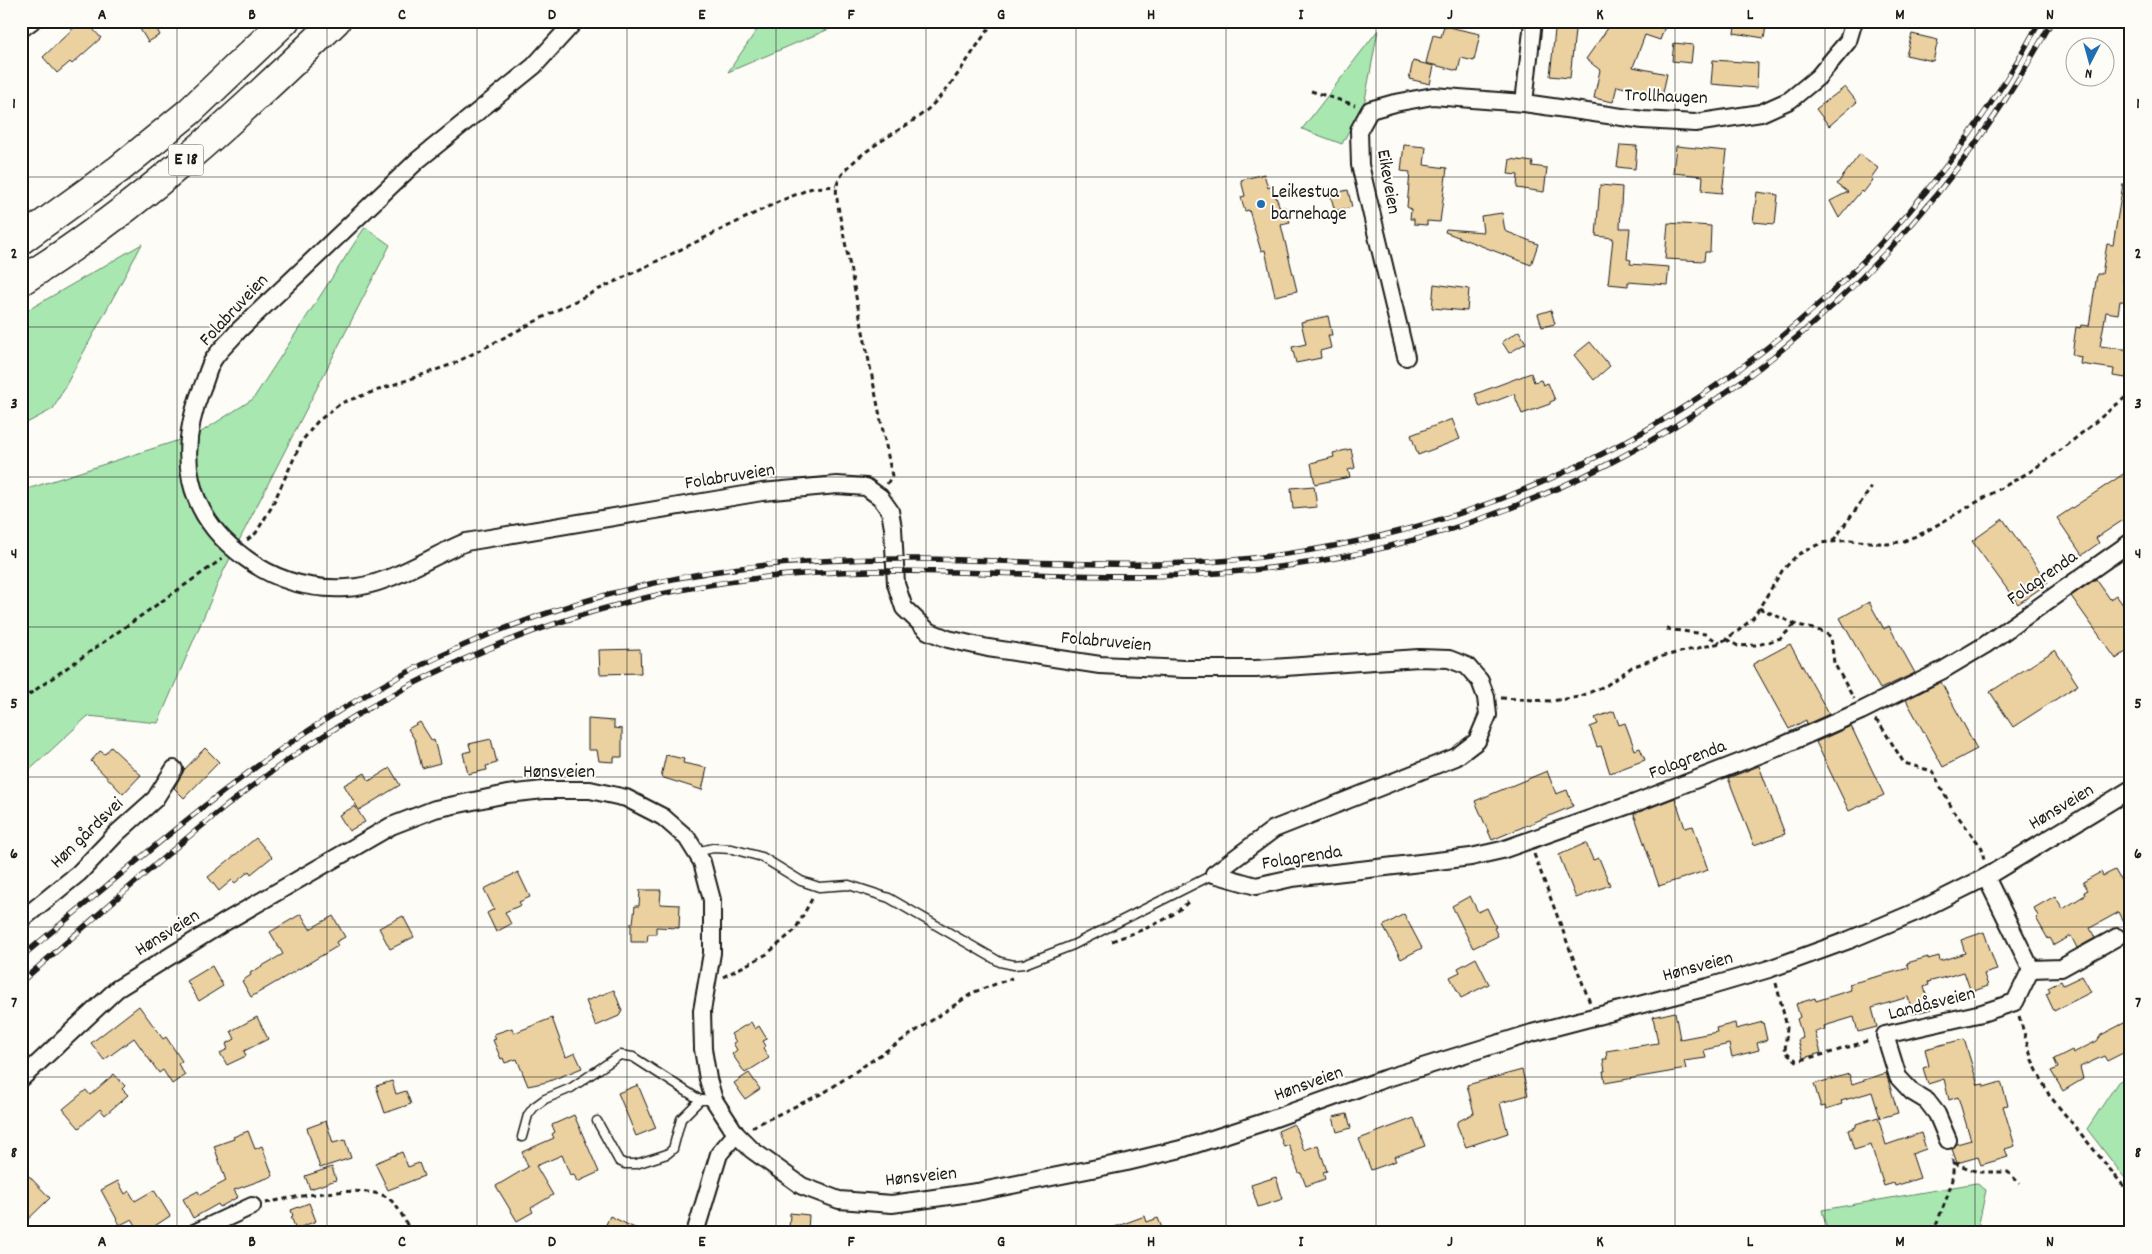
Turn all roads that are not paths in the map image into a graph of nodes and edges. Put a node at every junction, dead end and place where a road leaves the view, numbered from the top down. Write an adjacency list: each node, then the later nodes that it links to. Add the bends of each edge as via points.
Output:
1 (32, 21): 7 (street)
2 (285, 21): 9 (highway, E 18, via 188,112)
3 (336, 21): 10 (highway, E 18, via 213,137 138,200)
4 (574, 21): 16 (street, Folabruveien, via 534,66 418,160 238,331 213,360 189,432 188,464 203,514 214,530 260,569 287,582 348,588 402,573 466,542 762,492 837,485 866,487 880,497 890,511 896,584 904,608 928,631 948,639 1100,664 1184,669 1256,669 1419,658 1449,659 1467,666 1480,681 1488,715 1477,741 1456,758 1274,829)
5 (1534, 21): 8 (street)
6 (1854, 21): 8 (street, Trollhaugen, via 1848,40 1818,78 1790,100 1761,113 1695,123 1642,120)
7 (21, 29)
8 (1524, 103): 11 (street, Eikeveien, via 1433,96 1370,110 1359,130 1360,166)
9 (21, 240)
10 (21, 281)
11 (1406, 357)
12 (2131, 542): 16 (street, Folagrenda, via 1985,645 1944,670 1777,748 1635,802 1502,850 1471,857 1292,878 1256,886)
13 (174, 768): 18 (street, Høn gårdsvei, via 155,799 78,873)
14 (2131, 789): 17 (street, Hønsveien)
15 (696, 852): 16 (lane, via 712,848 732,849 762,857 801,881 819,887 849,885 889,898 1000,962 1014,965 1072,945); 21 (street, Hønsveien, via 687,838 663,817 626,798 590,790 507,794 435,809 391,826 117,989); 22 (street, Hønsveien, via 702,862 712,900 712,953 702,1011)
16 (1214, 874)
17 (1986, 877): 20 (street); 24 (street, Hønsveien, via 1918,911 1769,969 1594,1016 1384,1079 1181,1148 1060,1176 892,1204 838,1200 802,1186 752,1150)
18 (21, 920)
19 (2117, 938): 20 (street, via 2061,968)
20 (2030, 969): 26 (street, Landåsveien, via 2015,1002 1982,1014 1885,1035 1898,1077 1912,1092 1927,1100)
21 (21, 1079)
22 (707, 1100): 23 (lane, via 681,1119 672,1149 636,1164 618,1161); 24 (street, Hønsveien); 25 (lane, via 633,1057 620,1056 571,1088 534,1107 528,1115)
23 (597, 1121)
24 (736, 1134): 29 (street, via 719,1154)
25 (522, 1137)
26 (1948, 1140)
27 (252, 1206): 28 (street)
28 (194, 1233)
29 (695, 1233)

